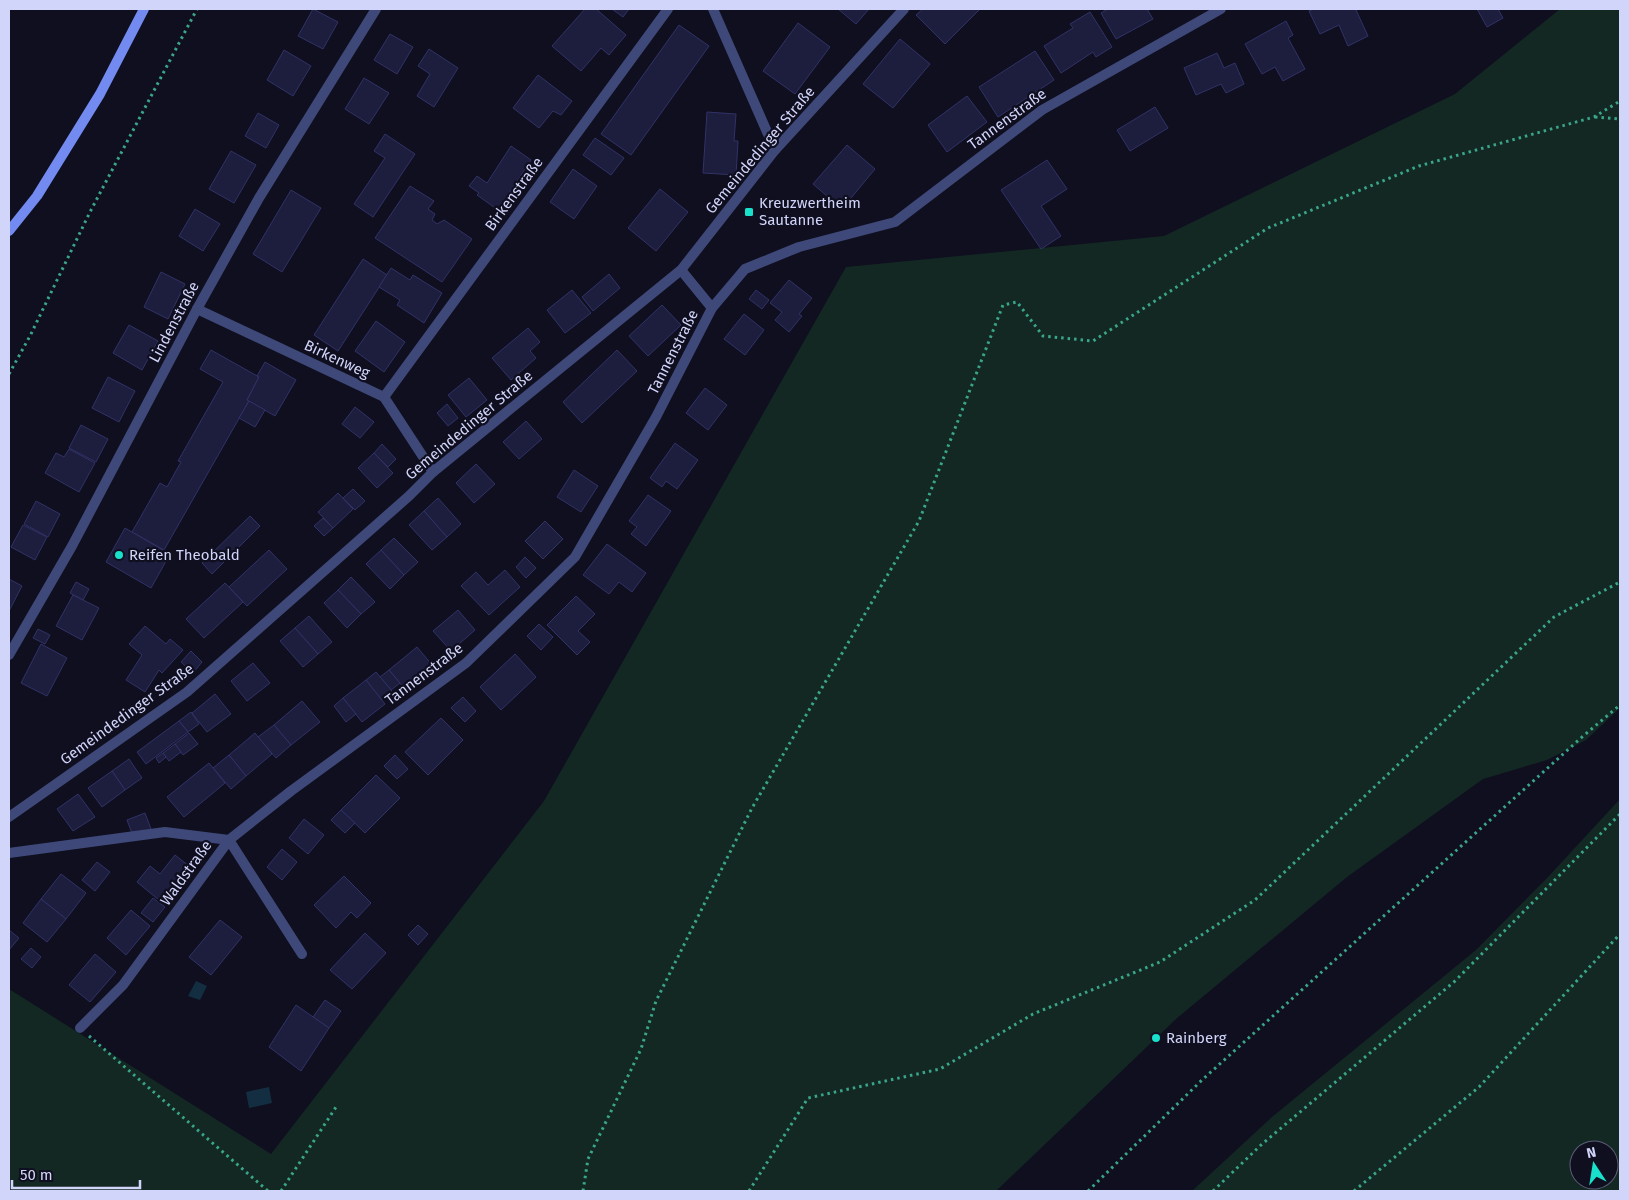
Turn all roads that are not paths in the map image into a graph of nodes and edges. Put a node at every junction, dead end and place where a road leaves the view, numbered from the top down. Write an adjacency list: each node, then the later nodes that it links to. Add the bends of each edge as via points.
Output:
1 (144, 9): 8 (main road, via 100,94 37,196)
2 (376, 9): 11 (street, Lindenstraße, via 259,198)
3 (668, 9): 12 (street, Birkenstraße)
4 (713, 9): 7 (street)
5 (904, 9): 7 (street, Gemeindedinger Straße)
6 (1221, 9): 10 (street, Tannenstraße, via 1042,110 895,222 799,247 745,269)
7 (775, 150): 9 (street, Gemeindedinger Straße)
8 (9, 231)
9 (681, 270): 10 (street, Tannenstraße); 13 (street, Gemeindedinger Straße)
10 (712, 308): 16 (street, Tannenstraße, via 656,417 575,557 466,663 290,791)
11 (197, 310): 12 (street, Birkenweg); 14 (street, Lindenstraße, via 72,546)
12 (384, 398): 13 (street)
13 (433, 472): 15 (street, Gemeindedinger Straße, via 188,692)
14 (9, 655)
15 (9, 817)
16 (229, 840): 17 (street, via 165,832); 18 (street, Waldstraße); 19 (street, Waldstraße, via 123,985)
17 (9, 853)
18 (302, 954)
19 (80, 1028)

